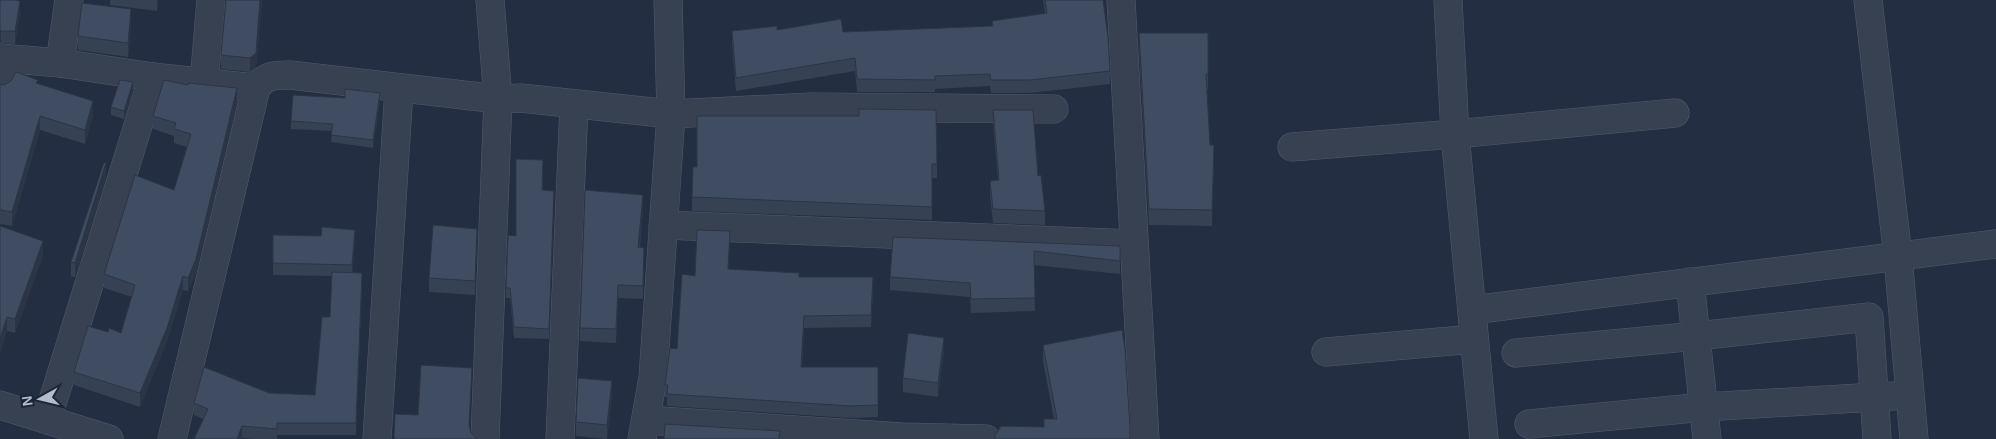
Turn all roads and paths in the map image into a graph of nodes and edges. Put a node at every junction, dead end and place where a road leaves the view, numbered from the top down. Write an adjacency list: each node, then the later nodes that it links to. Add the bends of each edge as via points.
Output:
1 (69, 0): 8 (street)
2 (212, 0): 11 (street)
3 (490, 0): 14 (street)
4 (668, 0): 18 (street)
5 (1122, 0): 22 (street)
6 (1448, 0): 19 (street)
7 (1868, 0): 24 (street)
8 (60, 63): 9 (street); 10 (street)
9 (3, 67)
10 (153, 78): 11 (street); 35 (street)
11 (204, 83): 12 (street)
12 (256, 88): 13 (street, via 272,75 290,75); 39 (street)
13 (399, 89): 14 (street); 40 (street)
14 (498, 99): 15 (street, via 521,98); 41 (street)
15 (574, 104): 18 (street); 42 (street)
16 (1054, 109): 18 (street, via 811,107)
17 (1675, 113): 19 (street)
18 (671, 114): 21 (street)
19 (1455, 134): 20 (street); 26 (street)
20 (1292, 147)
21 (663, 225): 22 (street); 37 (street, via 653,378)
22 (1134, 244): 44 (street)
23 (1996, 244): 24 (street)
24 (1898, 257): 25 (street); 31 (street)
25 (1690, 282): 26 (street); 27 (street)
26 (1472, 310): 28 (street)
27 (1697, 336): 30 (street); 32 (street, via 1869,317); 34 (street)
28 (1474, 339): 29 (street); 45 (street)
29 (1326, 352)
30 (1516, 354)
31 (1910, 395): 32 (street); 48 (street)
32 (1875, 398): 34 (street); 47 (street)
33 (0, 405): 35 (street)
34 (1704, 408): 36 (street); 46 (street)
35 (47, 420): 38 (street)
36 (1529, 424)
37 (644, 430): 43 (street)
38 (93, 437)
39 (172, 439)
40 (377, 439)
41 (485, 439)
42 (560, 439)
43 (986, 439)
44 (1145, 439)
45 (1484, 439)
46 (1707, 439)
47 (1877, 439)
48 (1914, 439)

